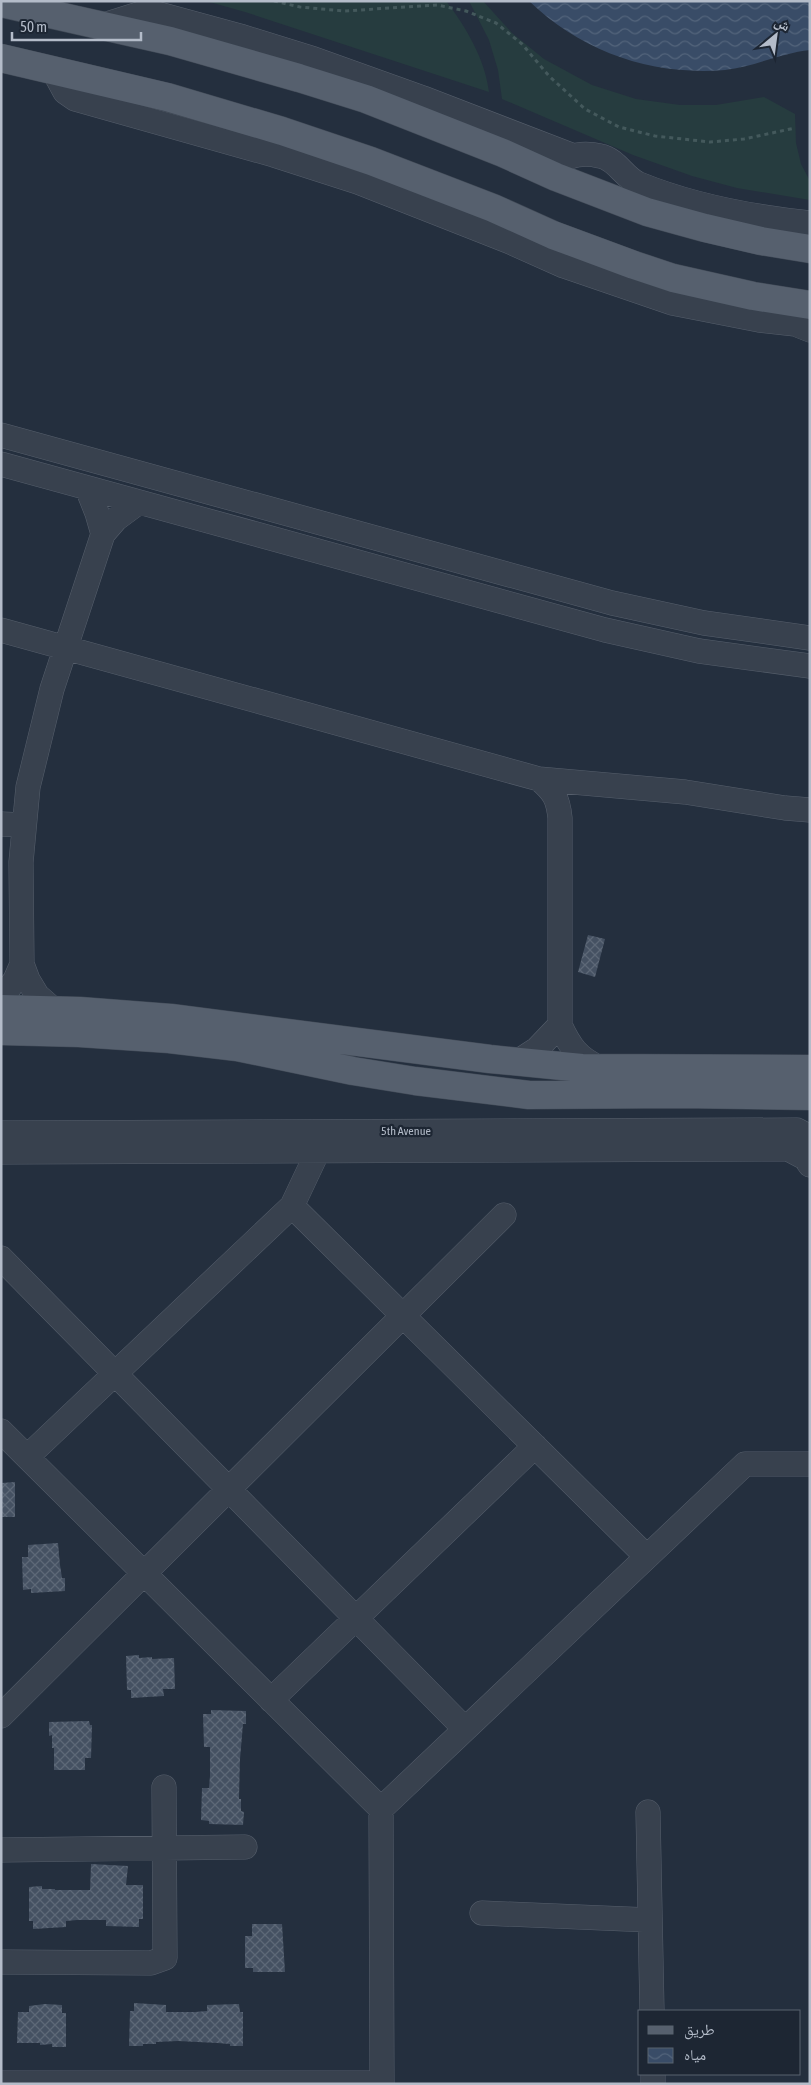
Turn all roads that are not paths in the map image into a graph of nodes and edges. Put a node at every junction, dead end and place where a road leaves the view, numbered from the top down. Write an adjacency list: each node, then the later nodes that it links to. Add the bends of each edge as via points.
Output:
1 (1, 3): 2 (main road)
2 (104, 25): 5 (street, via 148,11 240,36 414,94); 6 (main road, via 170,41 366,99)
3 (1, 58): 4 (main road)
4 (53, 70): 9 (main road, via 167,97 282,131 371,161 634,265); 10 (street, via 64,92 75,100 265,152 358,182 564,266)
5 (570, 155): 6 (street); 7 (street, via 602,156 616,163 637,183 725,210)
6 (543, 171): 8 (main road, via 647,212 761,241)
7 (810, 223)
8 (810, 249)
9 (701, 285): 10 (street); 11 (main road)
10 (672, 303): 12 (street, via 795,324)
11 (810, 305)
12 (810, 330)
13 (1, 434): 19 (street, via 612,603 704,623)
14 (1, 464): 15 (street)
15 (87, 488): 16 (street); 17 (street)
16 (139, 502): 17 (street, via 116,519); 21 (street, via 605,630 699,651)
17 (103, 534): 20 (street)
18 (1, 630): 20 (street)
19 (810, 638)
20 (66, 648): 22 (street); 24 (street, via 28,787)
21 (810, 666)
22 (539, 779): 23 (street, via 685,792); 29 (street, via 558,801 560,818)
23 (810, 810)
24 (13, 824): 25 (street, via 21,862)
25 (22, 964): 26 (street); 28 (street, via 37,996)
26 (1, 999)
27 (1, 1009): 28 (main road)
28 (54, 1010): 31 (main road, via 172,1018)
29 (560, 1025): 31 (street, via 537,1049); 32 (street, via 577,1054)
30 (1, 1031): 34 (main road, via 179,1040 415,1081 529,1095)
31 (517, 1062): 32 (main road)
32 (600, 1068): 33 (main road)
33 (810, 1069)
34 (810, 1096)
35 (1, 1132): 38 (street, 5th Avenue, via 797,1130)
36 (318, 1151): 37 (street, 5th Avenue); 38 (street, 5th Avenue, via 788,1149); 39 (street)
37 (1, 1152)
38 (808, 1153)
39 (292, 1206): 42 (street); 43 (street)
40 (504, 1215): 42 (street)
41 (1, 1258): 43 (street)
42 (403, 1316): 45 (street); 48 (street)
43 (115, 1374): 46 (street); 48 (street)
44 (1, 1431): 46 (street)
45 (535, 1446): 49 (street); 51 (street)
46 (27, 1457): 50 (street)
47 (810, 1464): 49 (street, via 745,1464)
48 (228, 1489): 50 (street); 51 (street)
49 (647, 1557): 54 (street)
50 (144, 1573): 52 (street); 53 (street)
51 (356, 1618): 52 (street); 54 (street)
52 (272, 1700): 56 (street)
53 (1, 1716)
54 (465, 1729): 56 (street)
55 (164, 1787): 59 (street)
56 (381, 1809): 66 (street)
57 (648, 1812): 62 (street)
58 (245, 1847): 59 (street)
59 (164, 1849): 60 (street); 63 (street, via 165,1958 151,1963)
60 (1, 1850)
61 (482, 1913): 62 (street)
62 (650, 1920): 64 (street)
63 (1, 1962)
64 (652, 2010)
65 (1, 2083): 66 (street)
66 (382, 2083)

